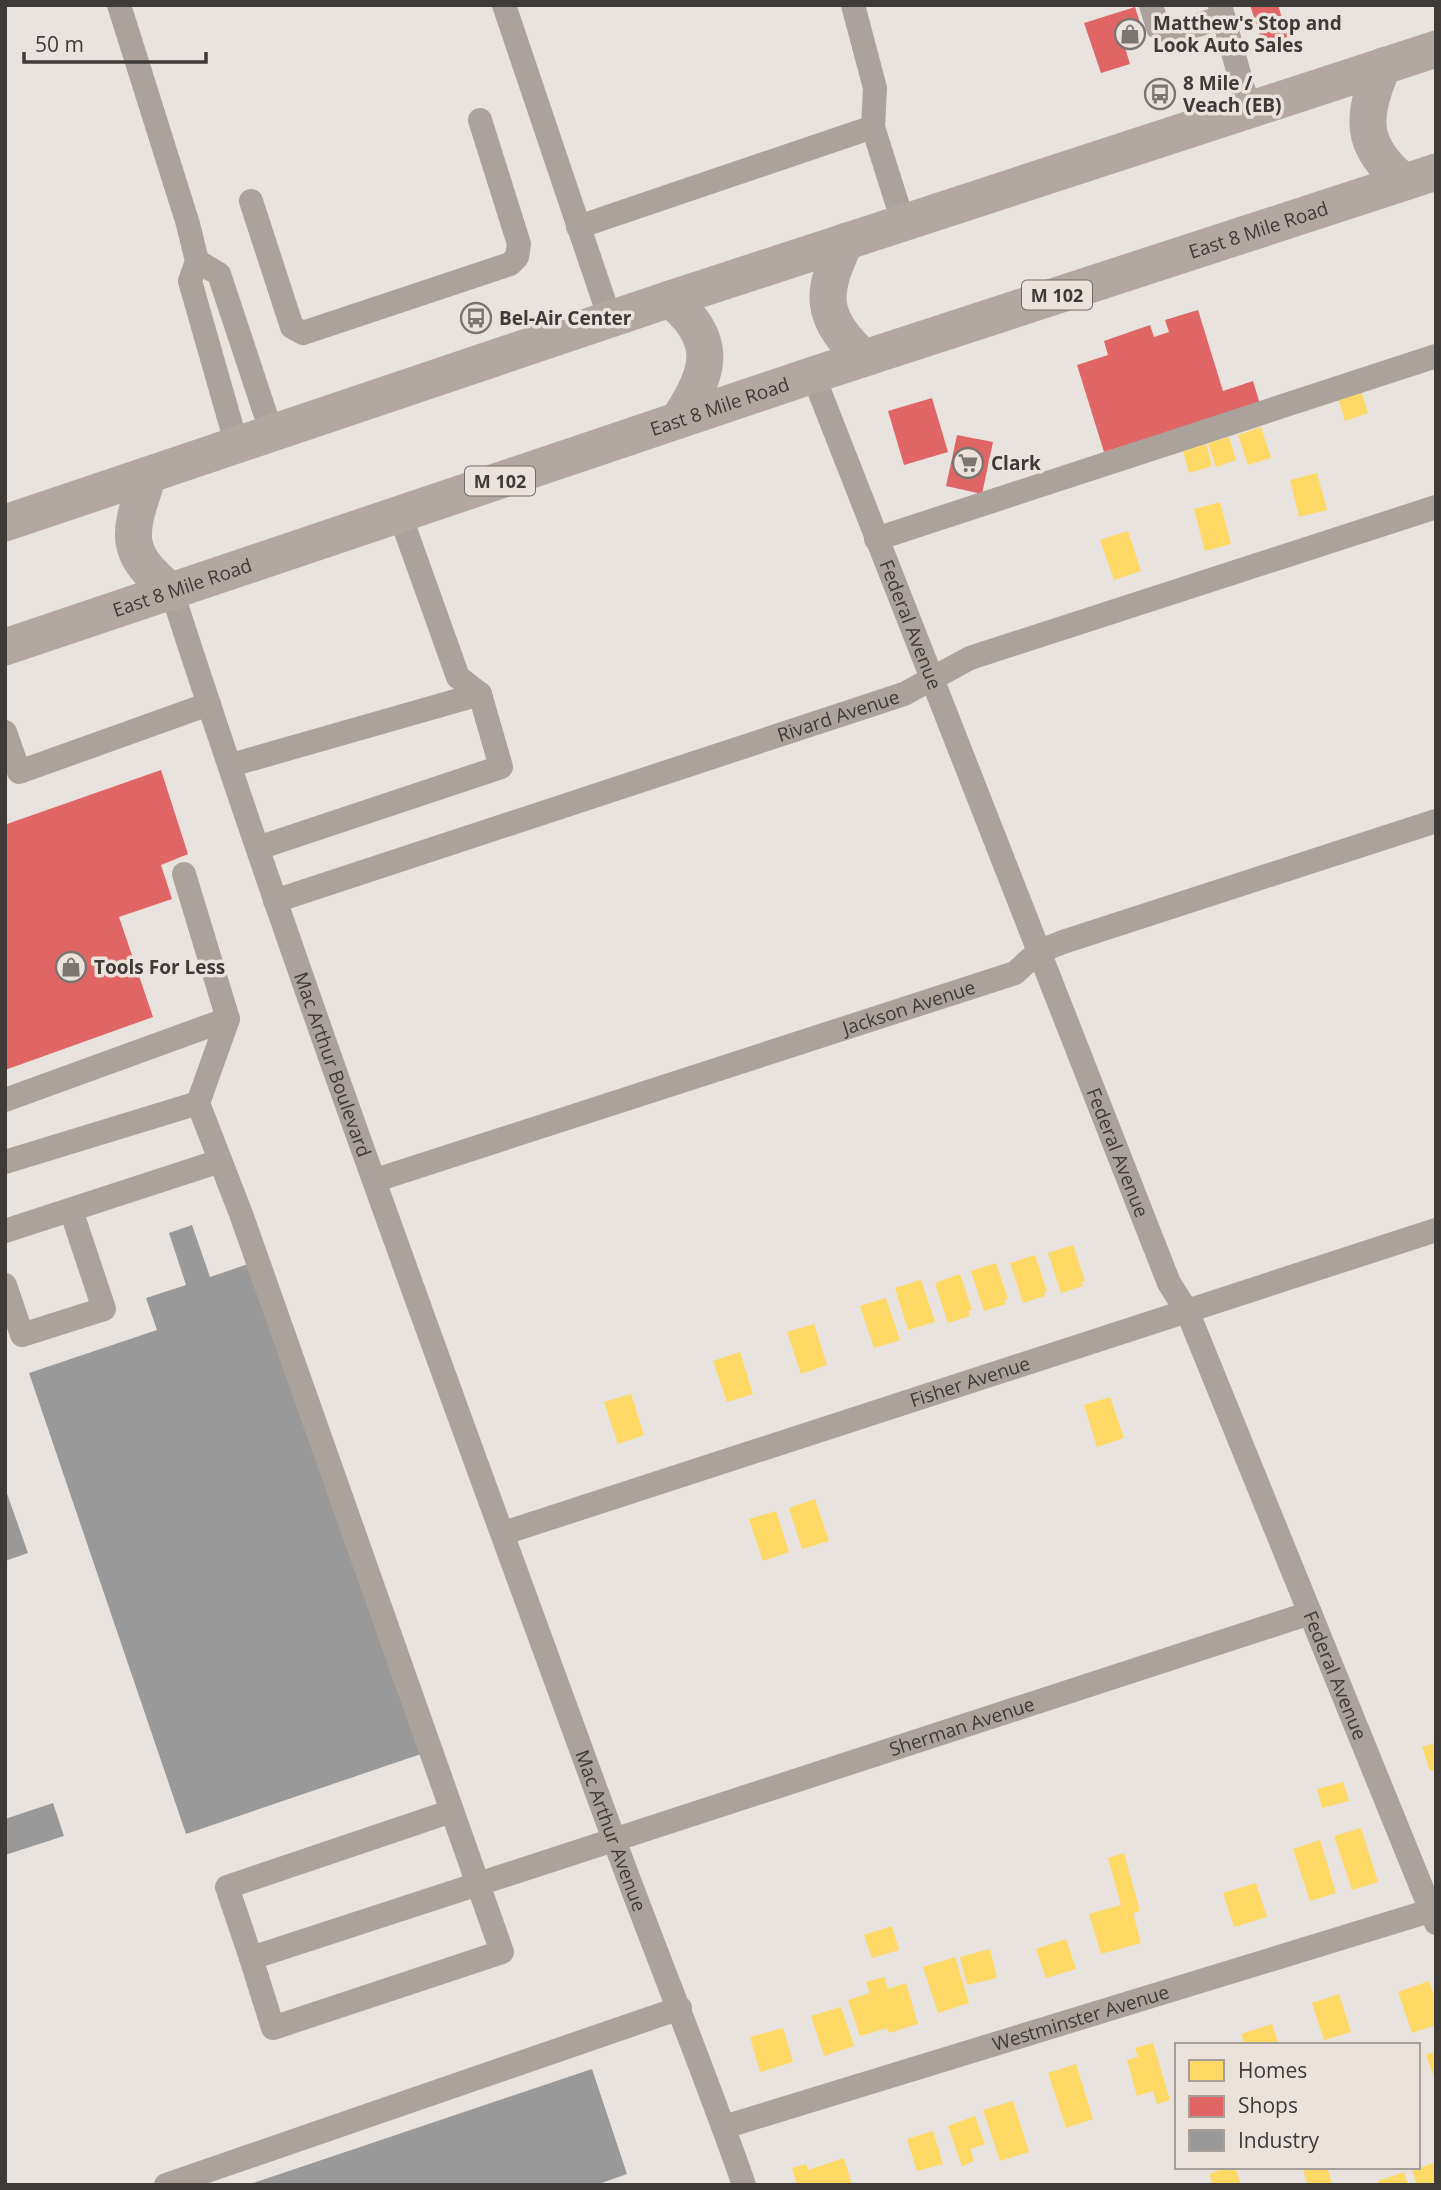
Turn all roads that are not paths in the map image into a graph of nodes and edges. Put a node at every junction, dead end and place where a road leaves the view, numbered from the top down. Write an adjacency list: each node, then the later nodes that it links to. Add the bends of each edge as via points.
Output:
1 (119, 5): 16 (street)
2 (504, 5): 14 (street)
3 (853, 5): 10 (street, via 875,88)
4 (1151, 5): 5 (street, via 1158,27 1172,33)
5 (1221, 11): 8 (street)
6 (1436, 48): 7 (highway)
7 (1383, 66): 8 (highway); 11 (highway, via 1371,91 1367,127 1386,167)
8 (1249, 110): 13 (highway)
9 (480, 120): 12 (street, via 519,244 517,257 510,264 303,332 292,327)
10 (873, 127): 13 (street); 14 (street)
11 (1420, 177): 20 (highway, East 8 Mile Road / M 102)
12 (251, 201)
13 (903, 222): 15 (highway)
14 (578, 227): 18 (street)
15 (846, 241): 17 (highway); 20 (highway, via 833,266 827,300 835,328)
16 (197, 261): 23 (street, via 219,274); 24 (street, via 190,281)
17 (670, 299): 18 (highway); 22 (highway, via 696,324 705,355 698,390)
18 (610, 319): 23 (highway)
19 (1436, 356): 29 (street)
20 (864, 358): 21 (highway, East 8 Mile Road / M 102)
21 (813, 375): 22 (highway, East 8 Mile Road / M 102); 29 (street, Federal Avenue)
22 (679, 419): 27 (highway, East 8 Mile Road / M 102)
23 (272, 434): 24 (highway)
24 (237, 446): 25 (highway)
25 (148, 476): 28 (highway); 30 (highway, via 136,513 134,551 146,570)
26 (1436, 507): 32 (street, Rivard Avenue, via 970,658)
27 (400, 515): 30 (highway, East 8 Mile Road / M 102); 33 (street, via 458,677)
28 (5, 523)
29 (876, 539): 32 (street, Federal Avenue)
30 (172, 592): 31 (highway, East 8 Mile Road / M 102); 34 (street, Mac Arthur Boulevard)
31 (5, 647)
32 (930, 678): 40 (street, Rivard Avenue, via 904,694); 41 (street, Federal Avenue)
33 (480, 694): 36 (street); 38 (street, via 501,767)
34 (209, 704): 35 (street, via 19,772); 36 (street, Mac Arthur Boulevard)
35 (5, 732)
36 (231, 765): 38 (street, Mac Arthur Boulevard)
37 (1436, 821): 41 (street, Jackson Avenue)
38 (258, 848): 40 (street, Mac Arthur Boulevard)
39 (184, 874): 42 (street)
40 (275, 901): 47 (street, Mac Arthur Boulevard)
41 (1038, 952): 47 (street, Jackson Avenue, via 1015,973); 52 (street, Federal Avenue, via 1169,1283)
42 (228, 1019): 43 (street); 44 (street)
43 (5, 1100)
44 (198, 1103): 45 (street); 46 (street)
45 (220, 1161): 48 (street); 55 (street)
46 (5, 1162)
47 (376, 1180): 53 (street, Mac Arthur Boulevard)
48 (71, 1210): 50 (street); 51 (street, via 104,1309 22,1335)
49 (1436, 1230): 52 (street, Fisher Avenue)
50 (5, 1231)
51 (5, 1284)
52 (1188, 1313): 53 (street, Fisher Avenue); 54 (street, Federal Avenue)
53 (504, 1533): 56 (street, Mac Arthur Avenue)
54 (1310, 1613): 56 (street, Sherman Avenue); 58 (street, Federal Avenue)
55 (452, 1811): 57 (street); 59 (street, via 227,1887)
56 (614, 1839): 57 (street, Sherman Avenue); 60 (street, Mac Arthur Avenue)
57 (479, 1882): 59 (street, Sherman Avenue); 59 (street, via 502,1952 273,2028)
58 (1434, 1914): 61 (street, Westminster Avenue)
59 (251, 1958)
60 (680, 2008): 61 (street, Mac Arthur Avenue); 62 (street)
61 (724, 2127): 63 (street)
62 (166, 2185)
63 (744, 2185)

